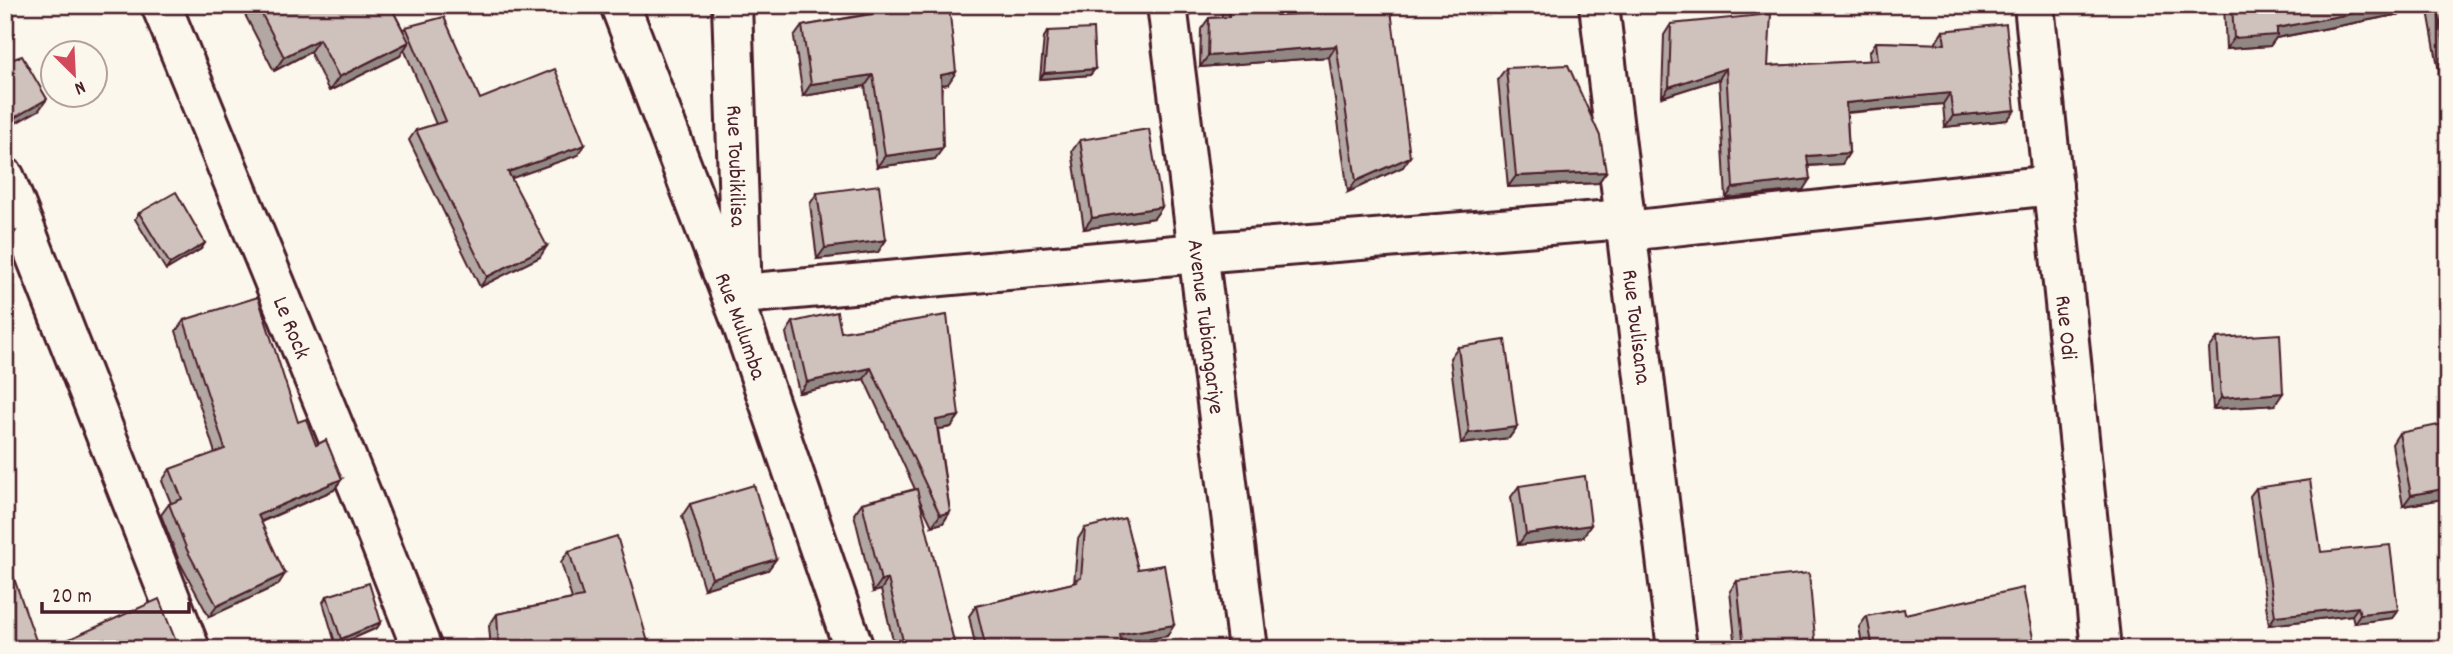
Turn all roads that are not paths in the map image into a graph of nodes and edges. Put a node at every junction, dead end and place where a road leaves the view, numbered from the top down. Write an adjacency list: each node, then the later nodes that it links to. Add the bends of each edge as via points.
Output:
1 (161, 5): 13 (street, Le Rock)
2 (620, 5): 11 (street, Rue Mulumba)
3 (732, 5): 11 (street, Rue Toubikilisa)
4 (1167, 5): 10 (street, Avenue Tubiangariye)
5 (1599, 5): 9 (street, Rue Toulisana)
6 (2034, 5): 8 (street, Rue Odi)
7 (5, 178): 12 (street)
8 (2053, 185): 9 (street); 17 (street, Rue Odi)
9 (1626, 225): 10 (street); 16 (street, Rue Toulisana)
10 (1198, 253): 11 (street); 15 (street, Avenue Tubiangariye)
11 (742, 310): 14 (street, Rue Mulumba)
12 (190, 649)
13 (422, 649)
14 (854, 649)
15 (1248, 649)
16 (1677, 649)
17 (2101, 649)

